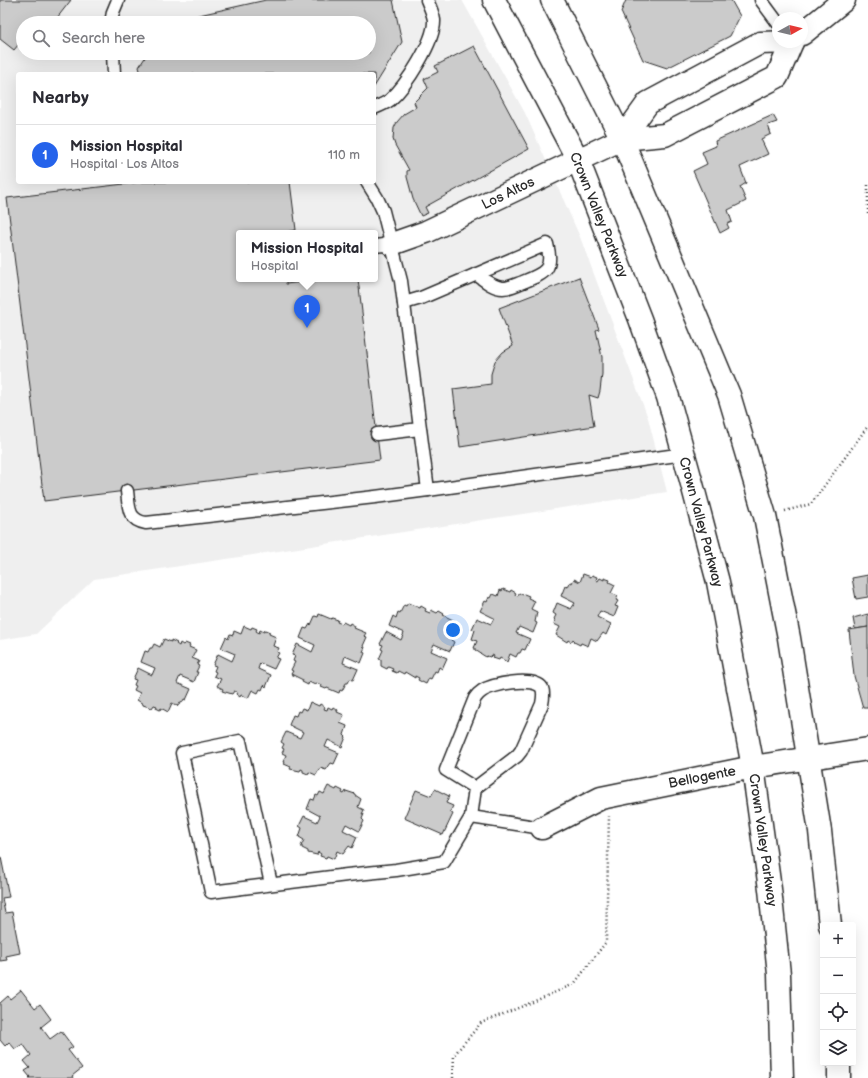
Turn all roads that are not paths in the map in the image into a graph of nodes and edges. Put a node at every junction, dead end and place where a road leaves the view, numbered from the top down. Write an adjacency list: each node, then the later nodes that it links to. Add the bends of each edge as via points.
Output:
1 (118, 0): 8 (lane)
2 (427, 0): 14 (lane, via 434,22 428,47 401,88 389,101)
3 (494, 0): 16 (main road, Crown Valley Parkway)
4 (552, 0): 15 (main road)
5 (761, 0): 7 (lane)
6 (844, 0): 9 (main road)
7 (772, 15)
8 (112, 16)
9 (808, 29)
10 (772, 43): 15 (main road, Los Altos, via 760,43 648,103)
11 (789, 48): 15 (main road, Los Altos, via 777,77 665,135)
12 (113, 60): 13 (lane)
13 (114, 72)
14 (376, 107)
15 (622, 139): 16 (main road, Los Altos); 27 (main road, via 729,395 765,516 790,638)
16 (578, 160): 18 (main road, Los Altos, via 426,232); 23 (main road, Crown Valley Parkway, via 640,319 668,397)
17 (368, 184): 18 (lane, via 383,211)
18 (384, 245): 20 (lane, via 401,281)
19 (476, 274): 19 (lane, via 488,283 502,288 509,288 541,275 549,264 547,244); 20 (lane)
20 (404, 303): 21 (lane)
21 (420, 429): 22 (lane); 25 (lane)
22 (377, 434)
23 (684, 454): 25 (lane); 28 (main road, Crown Valley Parkway, via 718,582)
24 (127, 490): 25 (lane, via 130,511 134,519 146,523)
25 (428, 490)
26 (868, 749): 27 (main road, Bellogente)
27 (809, 757): 28 (main road, Bellogente); 33 (main road)
28 (753, 767): 31 (main road, Bellogente, via 601,798); 35 (main road, Crown Valley Parkway, via 779,974)
29 (475, 788): 29 (lane, via 446,770 475,698 482,691 498,685 528,681 537,684 542,688 544,696 521,752); 30 (lane)
30 (471, 817): 31 (lane); 32 (lane, via 444,862)
31 (542, 828)
32 (271, 884): 32 (lane, via 240,741 182,753 211,892)
33 (830, 922)
34 (839, 1066): 36 (main road)
35 (782, 1078)
36 (839, 1078)

